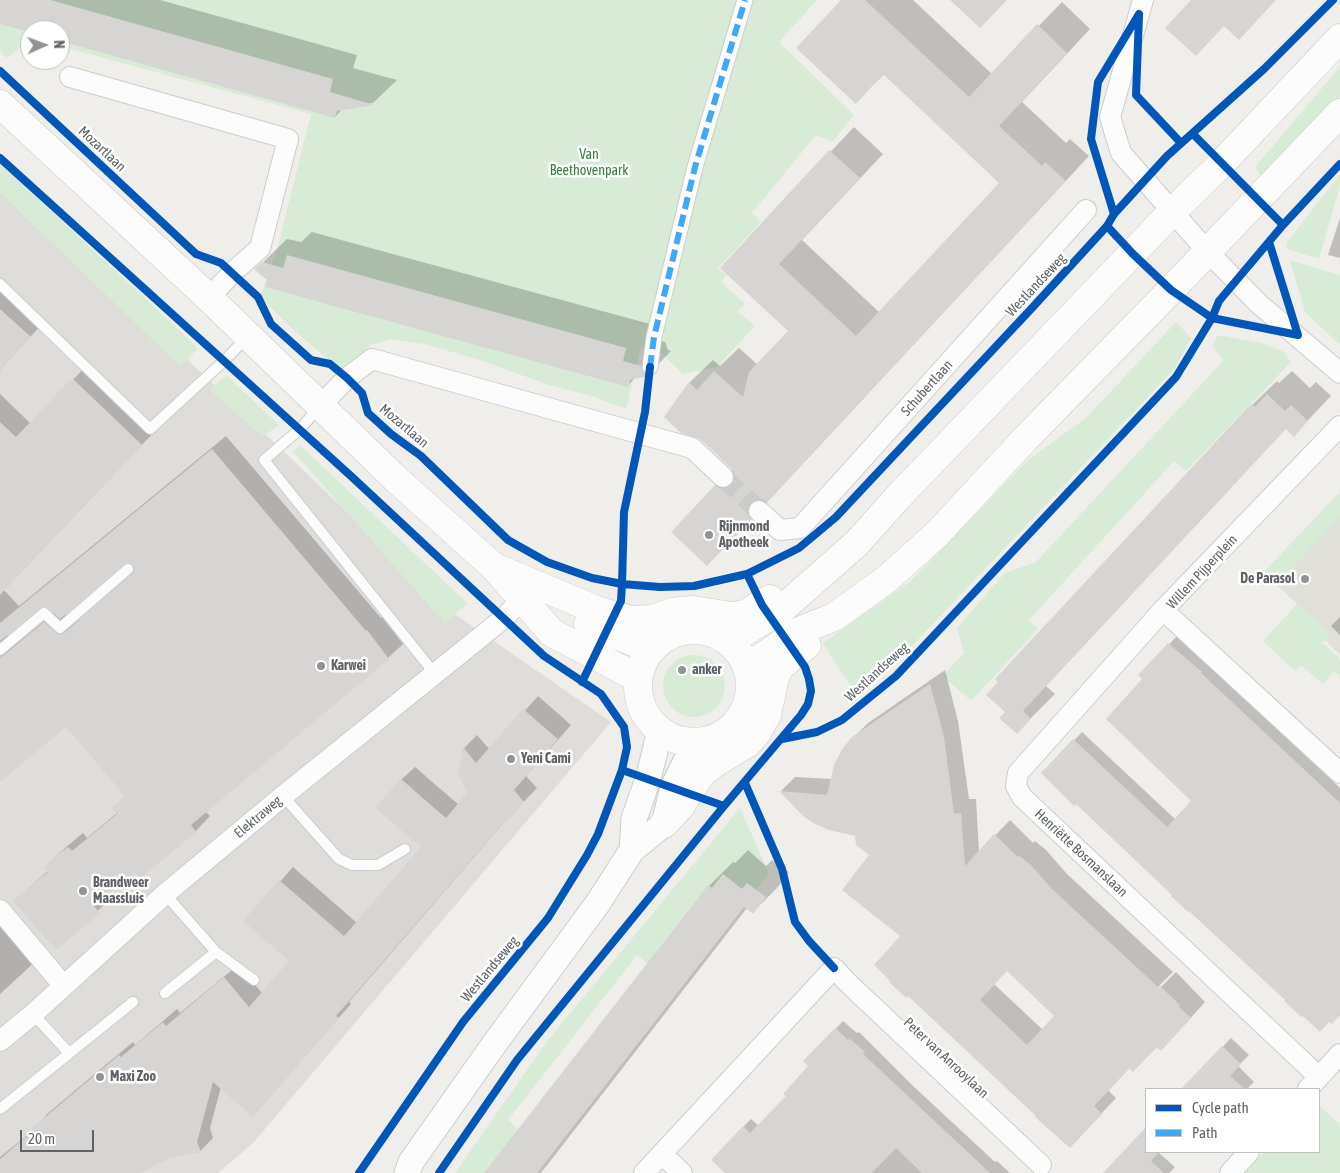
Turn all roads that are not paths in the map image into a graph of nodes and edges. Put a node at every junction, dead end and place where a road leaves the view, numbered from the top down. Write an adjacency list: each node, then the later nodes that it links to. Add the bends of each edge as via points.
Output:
1 (745, 0): 13 (street, via 695,167)
2 (1143, 0): 8 (street, via 1110,117 1121,153)
3 (1340, 38): 8 (main road)
4 (70, 77): 11 (street, via 288,139 260,248)
5 (0, 104): 11 (main road)
6 (1340, 113): 9 (main road)
7 (1086, 210): 18 (street, Schubertlaan, via 800,528 780,530)
8 (1172, 212): 9 (street); 21 (main road, via 856,544)
9 (1207, 252): 14 (street, via 1259,304); 24 (main road, via 937,534 887,579)
10 (0, 284): 12 (lane, via 150,429)
11 (209, 298): 12 (main road)
12 (248, 335): 15 (main road)
13 (650, 367)
14 (1340, 373)
15 (321, 405): 17 (street, via 347,378 372,359 692,448); 19 (main road, via 397,480); 29 (lane, via 300,429 264,460)
16 (1340, 426): 23 (street, Willem Pijperplein)
17 (723, 477)
18 (759, 510)
19 (493, 566): 21 (main road, via 599,611 630,620 653,619 672,612 693,610 732,616 745,614 774,597); 22 (main road)
20 (128, 570): 27 (lane, via 60,628 44,613)
21 (815, 580): 25 (main road, via 782,609)
22 (522, 599): 26 (main road); 29 (street, Elektraweg, via 504,618); 30 (main road, via 552,633)
23 (1164, 610): 33 (street, Willem Pijperplein); 49 (street, Henriëtte Bosmanslaan, via 1018,773 1016,786 1022,797)
24 (834, 617): 28 (main road, via 798,631); 35 (main road, via 780,667 767,715 757,733 748,743 701,774 680,807)
25 (728, 642): 26 (main road, via 716,634 693,630 670,635); 28 (main road, via 740,654)
26 (651, 649): 30 (main road)
27 (0, 650)
28 (747, 668): 32 (main road, via 749,694 740,718 720,736)
29 (435, 674): 34 (street, Elektraweg)
30 (638, 678): 31 (main road, via 642,708)
31 (660, 731): 32 (main road, via 676,740); 37 (street, via 634,819)
32 (694, 743): 35 (street, via 673,788)
33 (1340, 773)
34 (283, 796): 36 (lane, via 339,860 352,865 378,865); 38 (street, Elektraweg)
35 (664, 824): 37 (street)
36 (405, 849)
37 (632, 850): 54 (street, via 598,903)
38 (165, 894): 40 (lane); 42 (street, Elektraweg)
39 (0, 910): 42 (street)
40 (216, 952): 41 (lane); 43 (lane)
41 (254, 980)
42 (64, 985): 45 (street, Elektraweg)
43 (166, 993)
44 (133, 1002): 47 (lane)
45 (33, 1014): 46 (street, Elektraweg); 47 (lane)
46 (0, 1041)
47 (69, 1054): 50 (lane)
48 (1340, 1054): 49 (street)
49 (1313, 1083)
50 (0, 1109)
51 (1248, 1153): 57 (street)
52 (662, 1154): 53 (street, Peter van Anrooylaan, via 834,968); 55 (street, Peter van Anrooylaan); 56 (street)
53 (1041, 1165)
54 (405, 1169)
55 (644, 1173)
56 (682, 1173)
57 (1230, 1173)

